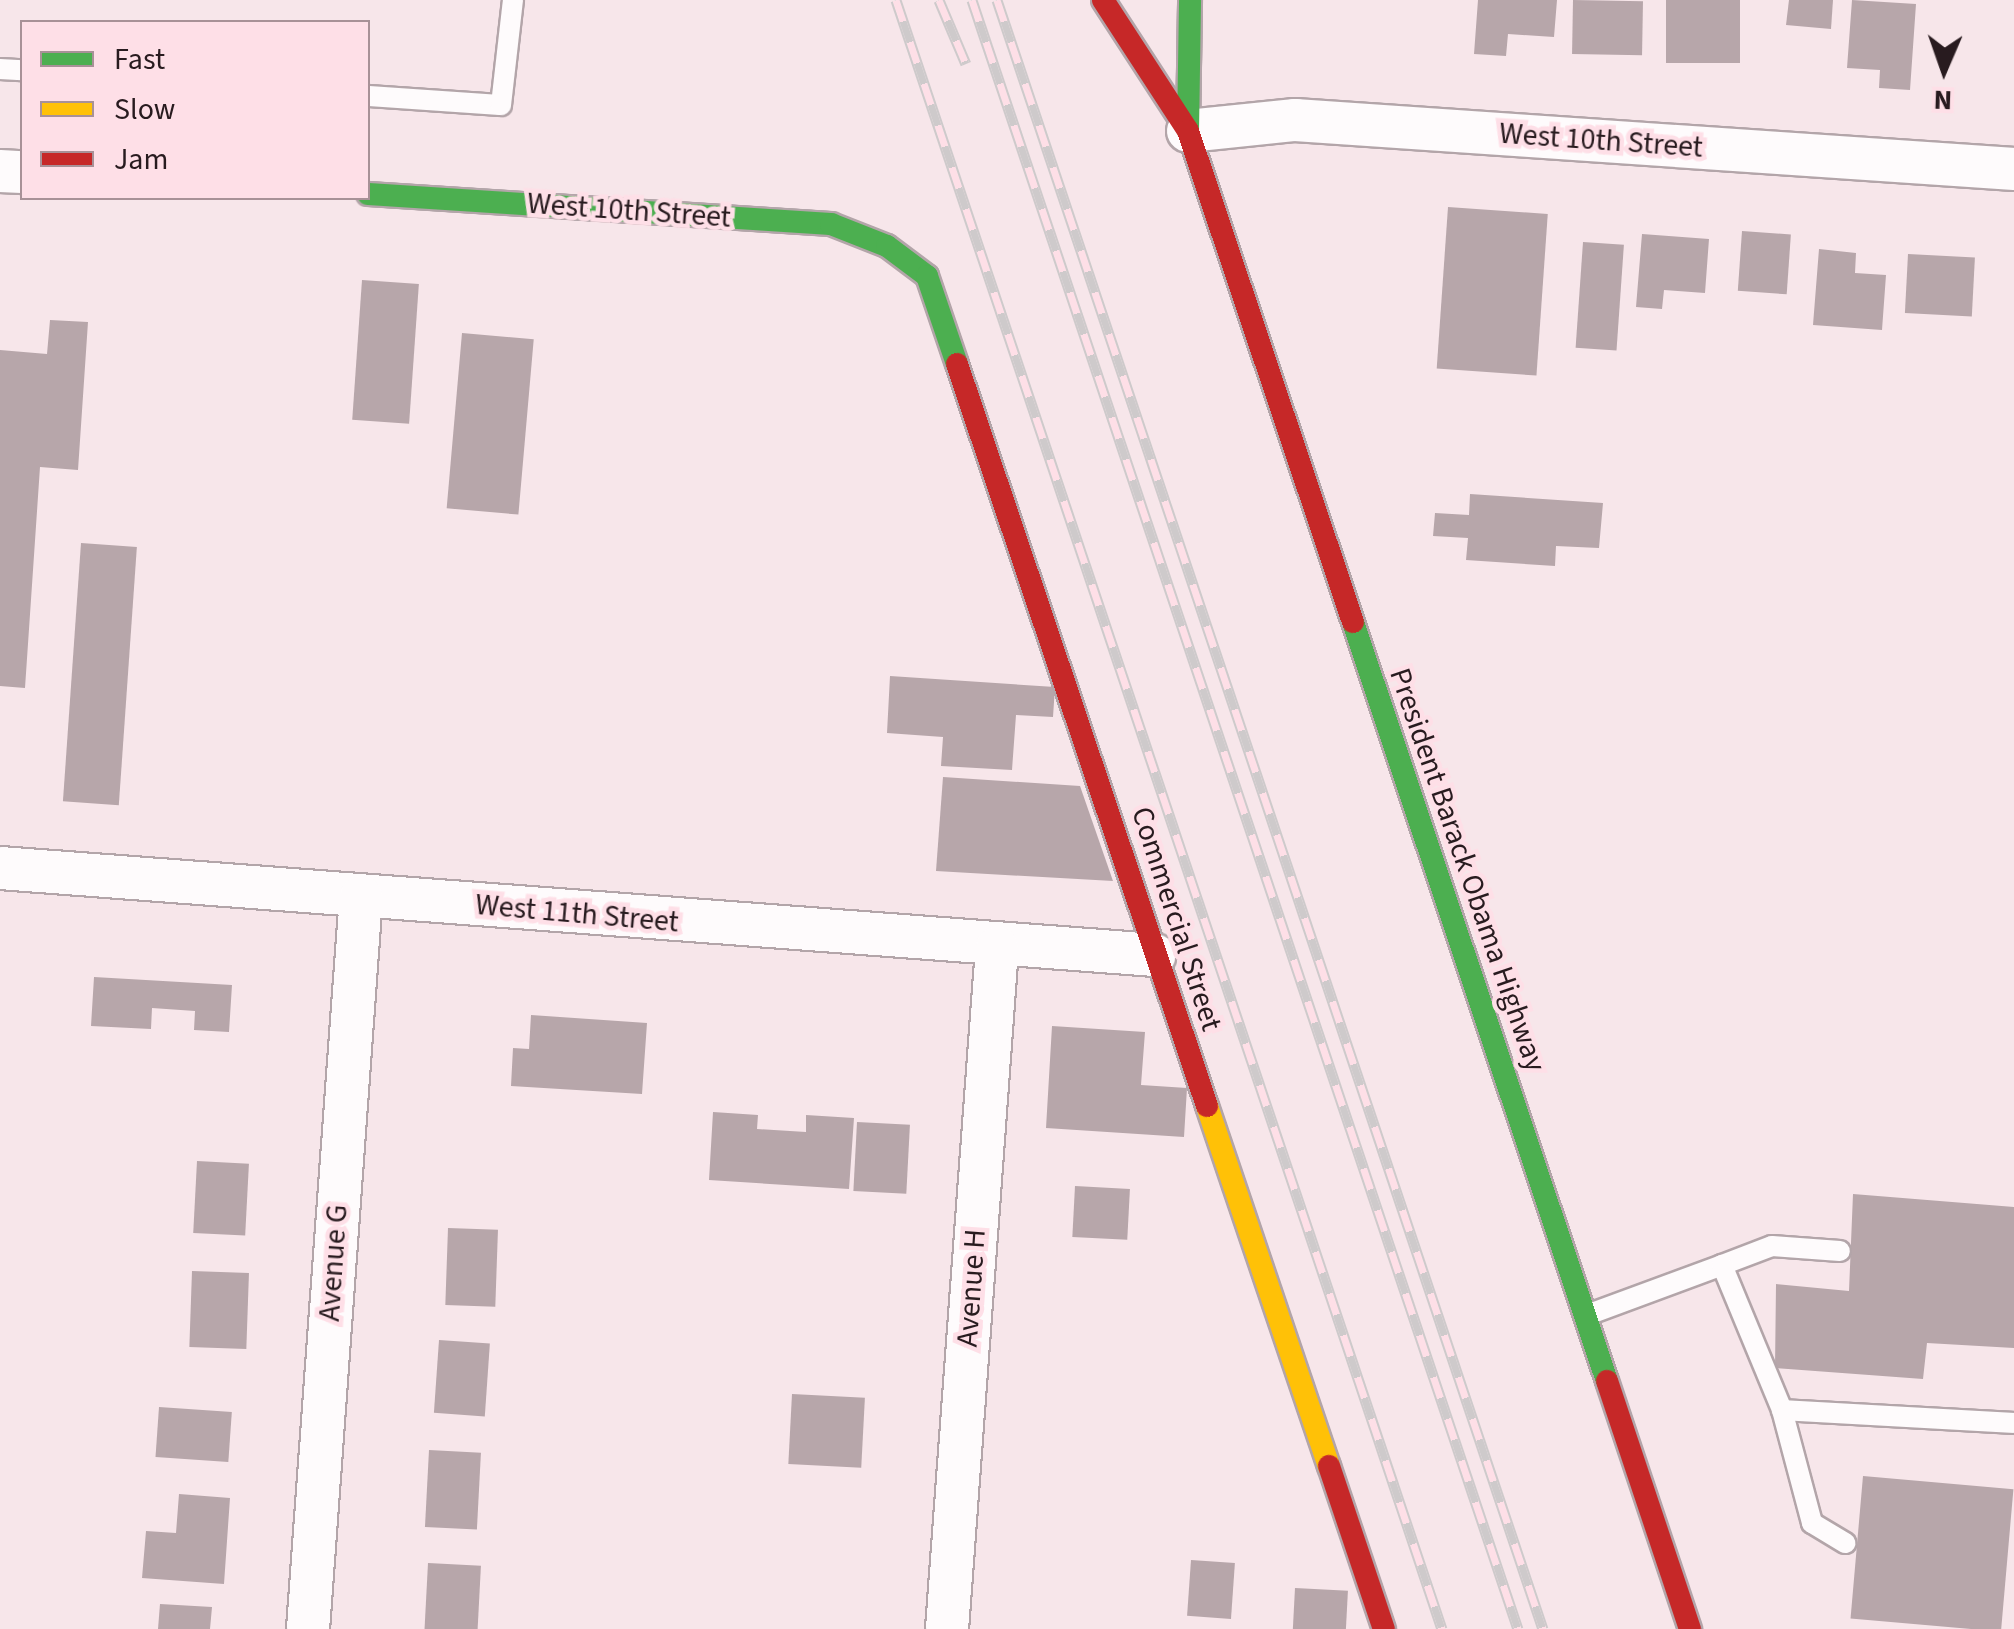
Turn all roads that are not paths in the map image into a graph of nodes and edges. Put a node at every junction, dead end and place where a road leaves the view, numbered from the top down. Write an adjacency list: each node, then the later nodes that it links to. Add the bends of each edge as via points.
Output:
1 (513, 0): 4 (lane, via 502,105)
2 (1103, 0): 5 (street, President Barack Obama Highway)
3 (1190, 0): 5 (street, President Barack Obama Highway)
4 (370, 96)
5 (1188, 130): 6 (street, West 10th Street, via 1295,120); 15 (street, President Barack Obama Highway)
6 (2014, 169)
7 (370, 194): 8 (street, West 10th Street, via 831,224)
8 (887, 246): 12 (street, Commercial Street, via 939,294)
9 (0, 868): 10 (street, West 11th Street)
10 (361, 897): 11 (street, West 11th Street); 19 (street, Avenue G)
11 (997, 948): 12 (street, West 11th Street); 20 (street, Avenue H)
12 (1155, 954): 21 (street, Commercial Street)
13 (1840, 1251): 14 (lane, via 1772,1246)
14 (1722, 1265): 15 (lane); 16 (lane)
15 (1585, 1316): 22 (street, President Barack Obama Highway)
16 (1782, 1410): 17 (lane); 18 (lane, via 1812,1524)
17 (2014, 1424)
18 (1845, 1543)
19 (308, 1629)
20 (947, 1629)
21 (1384, 1629)
22 (1690, 1629)

